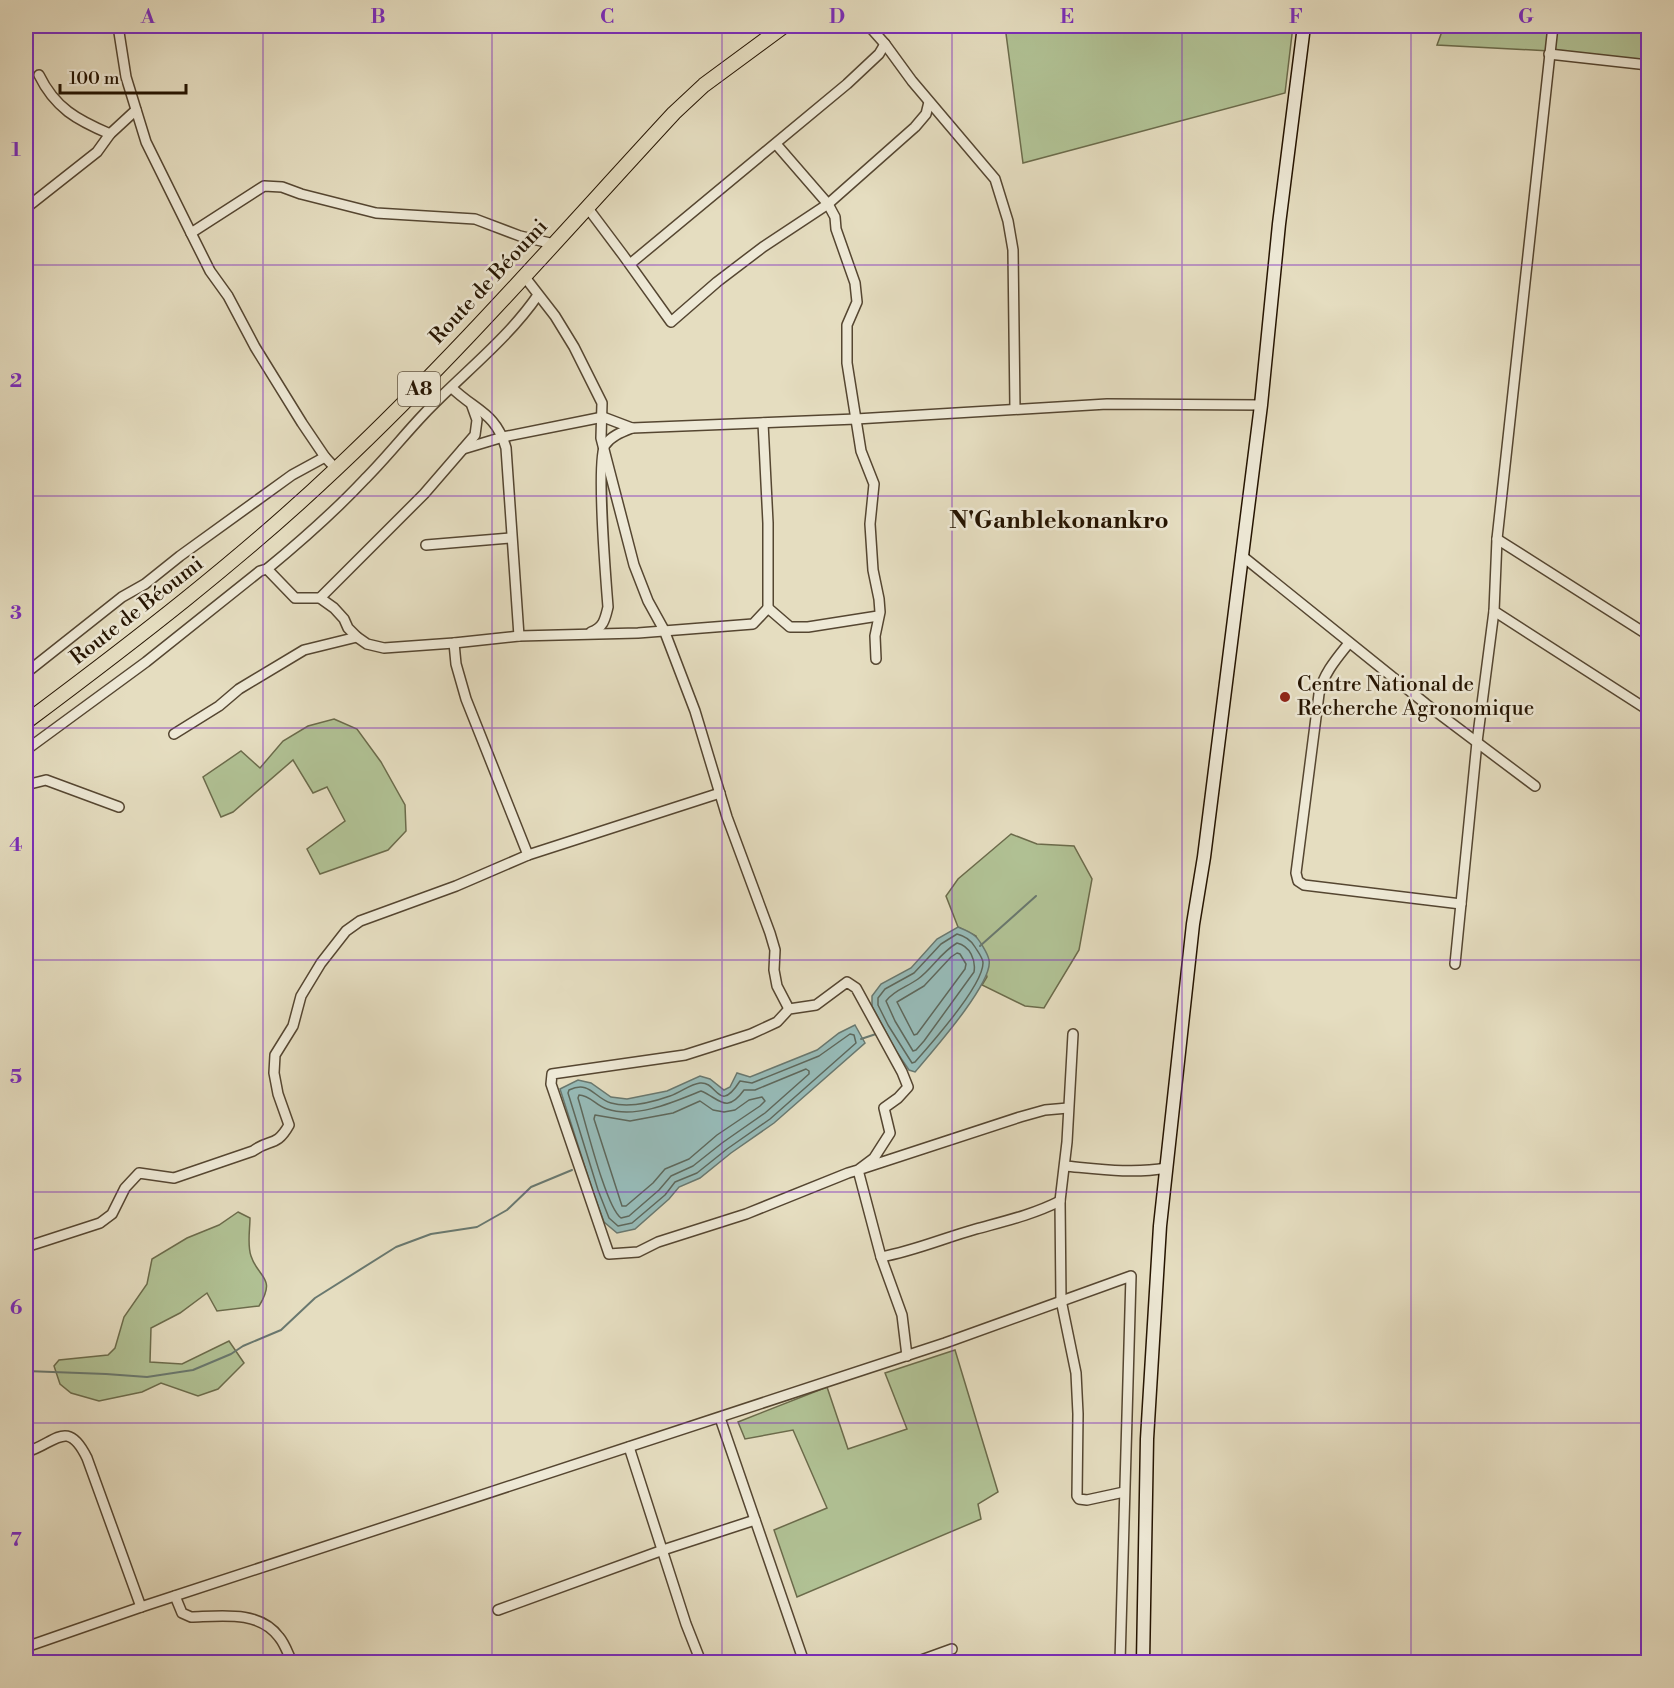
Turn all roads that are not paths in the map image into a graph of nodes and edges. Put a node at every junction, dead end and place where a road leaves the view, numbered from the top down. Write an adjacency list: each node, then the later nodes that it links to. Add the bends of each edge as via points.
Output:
1 (118, 26): 11 (street)
2 (784, 26): 15 (main road, Route de Béoumi / A8, via 704,85)
3 (868, 26): 6 (street)
4 (1304, 26): 23 (main road)
5 (1553, 26): 7 (street)
6 (885, 44): 10 (street); 13 (street, via 872,61)
7 (1550, 54): 8 (street); 36 (street)
8 (1648, 65)
9 (39, 75): 12 (street, via 46,90 72,116)
10 (929, 102): 14 (street, via 926,114 915,127); 25 (street, via 995,179 1008,220 1013,249)
11 (136, 110): 12 (street); 17 (street, via 146,142)
12 (110, 134): 16 (street, via 97,152)
13 (776, 144): 14 (street); 19 (street)
14 (828, 204): 19 (street, via 763,247 671,322); 27 (street, via 855,283 857,302 846,338)
15 (587, 207): 18 (main road, Route de Béoumi / A8); 19 (street)
16 (26, 208)
17 (191, 233): 18 (street, via 264,186 282,187 376,213 475,219); 33 (street, via 255,347)
18 (554, 244): 20 (main road, Route de Béoumi / A8)
19 (630, 264)
20 (524, 276): 21 (street); 34 (main road, Route de Béoumi / A8, via 403,405)
21 (538, 295): 22 (street); 26 (street, via 555,316 588,374 602,404)
22 (452, 388): 24 (street); 39 (street, via 305,538)
23 (1260, 405): 25 (street, via 1107,404); 38 (main road)
24 (472, 406): 30 (street, via 494,422); 32 (street, via 477,420 475,435)
25 (1015, 409): 27 (street)
26 (603, 417): 29 (street); 30 (street); 31 (street)
27 (856, 419): 28 (street); 43 (street, via 861,451 874,484 870,524)
28 (764, 423): 29 (street); 41 (street)
29 (632, 428): 31 (street, via 613,436)
30 (503, 437): 32 (street); 35 (street, via 509,467)
31 (603, 446): 44 (street, via 634,565); 45 (street, via 608,606 605,622)
32 (463, 449): 40 (street, via 424,494)
33 (325, 457): 34 (street); 52 (street, via 292,475 123,597)
34 (336, 469): 54 (main road, Route de Béoumi / A8, via 242,554)
35 (512, 538): 37 (street); 47 (street)
36 (1497, 539): 42 (street); 46 (street)
37 (426, 545)
38 (1241, 555): 50 (street); 69 (main road)
39 (267, 569): 40 (street, via 295,598); 57 (street)
40 (320, 598): 48 (street, via 334,608)
41 (768, 608): 43 (street, via 790,627); 44 (street, via 753,624)
42 (1494, 610): 53 (street); 56 (street)
43 (879, 616): 51 (street)
44 (664, 630): 45 (street); 60 (street)
45 (587, 634): 47 (street)
46 (1648, 635)
47 (519, 636): 49 (street)
48 (357, 637): 49 (street, via 384,648); 55 (street, via 304,650)
49 (454, 643): 62 (street, via 466,699)
50 (1349, 643): 56 (street); 63 (street, via 1320,686 1298,881 1304,885)
51 (876, 659)
52 (26, 673)
53 (1648, 710)
54 (26, 723)
55 (174, 734)
56 (1477, 742): 59 (street); 63 (street)
57 (26, 750)
58 (26, 785): 61 (street, via 46,780)
59 (1535, 786)
60 (720, 793): 62 (street); 65 (street, via 775,950 777,986)
61 (119, 807)
62 (528, 855): 72 (street, via 360,921 346,931 301,996 293,1026 275,1055 278,1094 289,1125 282,1138 174,1178 139,1173 125,1188 112,1214 100,1223)
63 (1461, 904): 64 (street)
64 (1455, 964)
65 (789, 1009): 70 (street, via 816,1005 847,982 856,988 902,1072 908,1087 884,1108 890,1133 874,1158); 70 (street, via 777,1022 751,1034 685,1055 552,1074 551,1084 609,1254 638,1252)
66 (1073, 1034): 67 (street)
67 (1068, 1108): 68 (street); 70 (street, via 1020,1117)
68 (1065, 1166): 69 (street); 71 (street)
69 (1166, 1168): 92 (main road, via 1147,1439)
70 (858, 1170): 73 (street)
71 (1060, 1201): 73 (street, via 1014,1220); 74 (street)
72 (26, 1247)
73 (882, 1257): 75 (street, via 902,1315)
74 (1060, 1300): 75 (street); 79 (street, via 1076,1373 1077,1496 1087,1500); 79 (street, via 1131,1276)
75 (907, 1356): 76 (street)
76 (720, 1418): 77 (street); 80 (street)
77 (629, 1447): 81 (street); 82 (street)
78 (26, 1452): 83 (street, via 61,1436 80,1443)
79 (1124, 1492): 91 (street)
80 (755, 1520): 81 (street); 89 (street)
81 (663, 1550): 84 (street); 88 (street)
82 (175, 1596): 83 (street); 87 (street, via 182,1613 191,1617 254,1618 269,1626)
83 (141, 1607): 85 (street)
84 (498, 1610)
85 (26, 1647)
86 (952, 1649): 90 (street)
87 (292, 1662)
88 (701, 1662)
89 (804, 1662)
90 (916, 1662)
91 (1120, 1662)
92 (1143, 1662)

